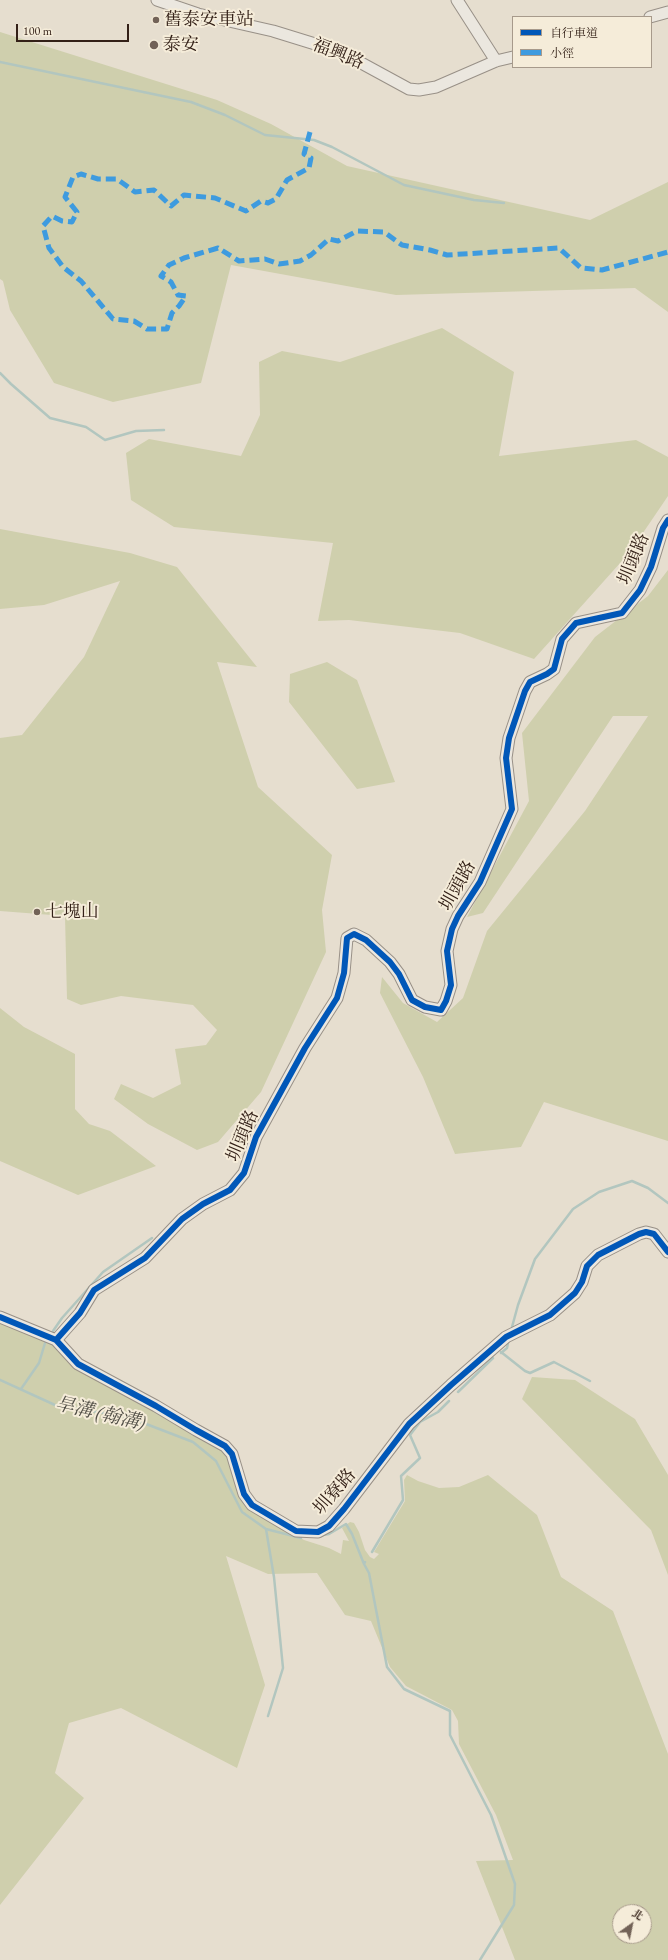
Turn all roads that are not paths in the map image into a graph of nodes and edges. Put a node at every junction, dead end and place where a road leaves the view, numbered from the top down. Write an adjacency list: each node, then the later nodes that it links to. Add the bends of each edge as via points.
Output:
1 (157, 0): 6 (street, 福興路, via 198,14 273,31 341,52 409,89 419,90 436,86)
2 (456, 0): 6 (street)
3 (667, 14): 4 (street)
4 (652, 17)
5 (512, 56): 6 (street, 福興路)
6 (496, 62)
7 (668, 520): 10 (street, 圳頭路, via 662,528 651,567 640,590 622,613 576,623 562,639 554,669 530,682 525,691 509,738 506,758 512,809 480,882 452,929 447,951 451,985 441,1010 425,1007 412,1000 400,974 366,940 354,934 347,938 344,974 337,998 301,1054 256,1136 244,1173 230,1190 182,1219 145,1258 94,1290 80,1313)
8 (668, 1252): 10 (street, 圳寮路, via 654,1234 646,1232 598,1255 587,1266 575,1293 550,1315 506,1337 409,1424 344,1509 329,1526 318,1532 296,1531 252,1505 244,1494 232,1454 225,1446 78,1364)
9 (0, 1317): 10 (street, 圳寮路)
10 (56, 1340)

